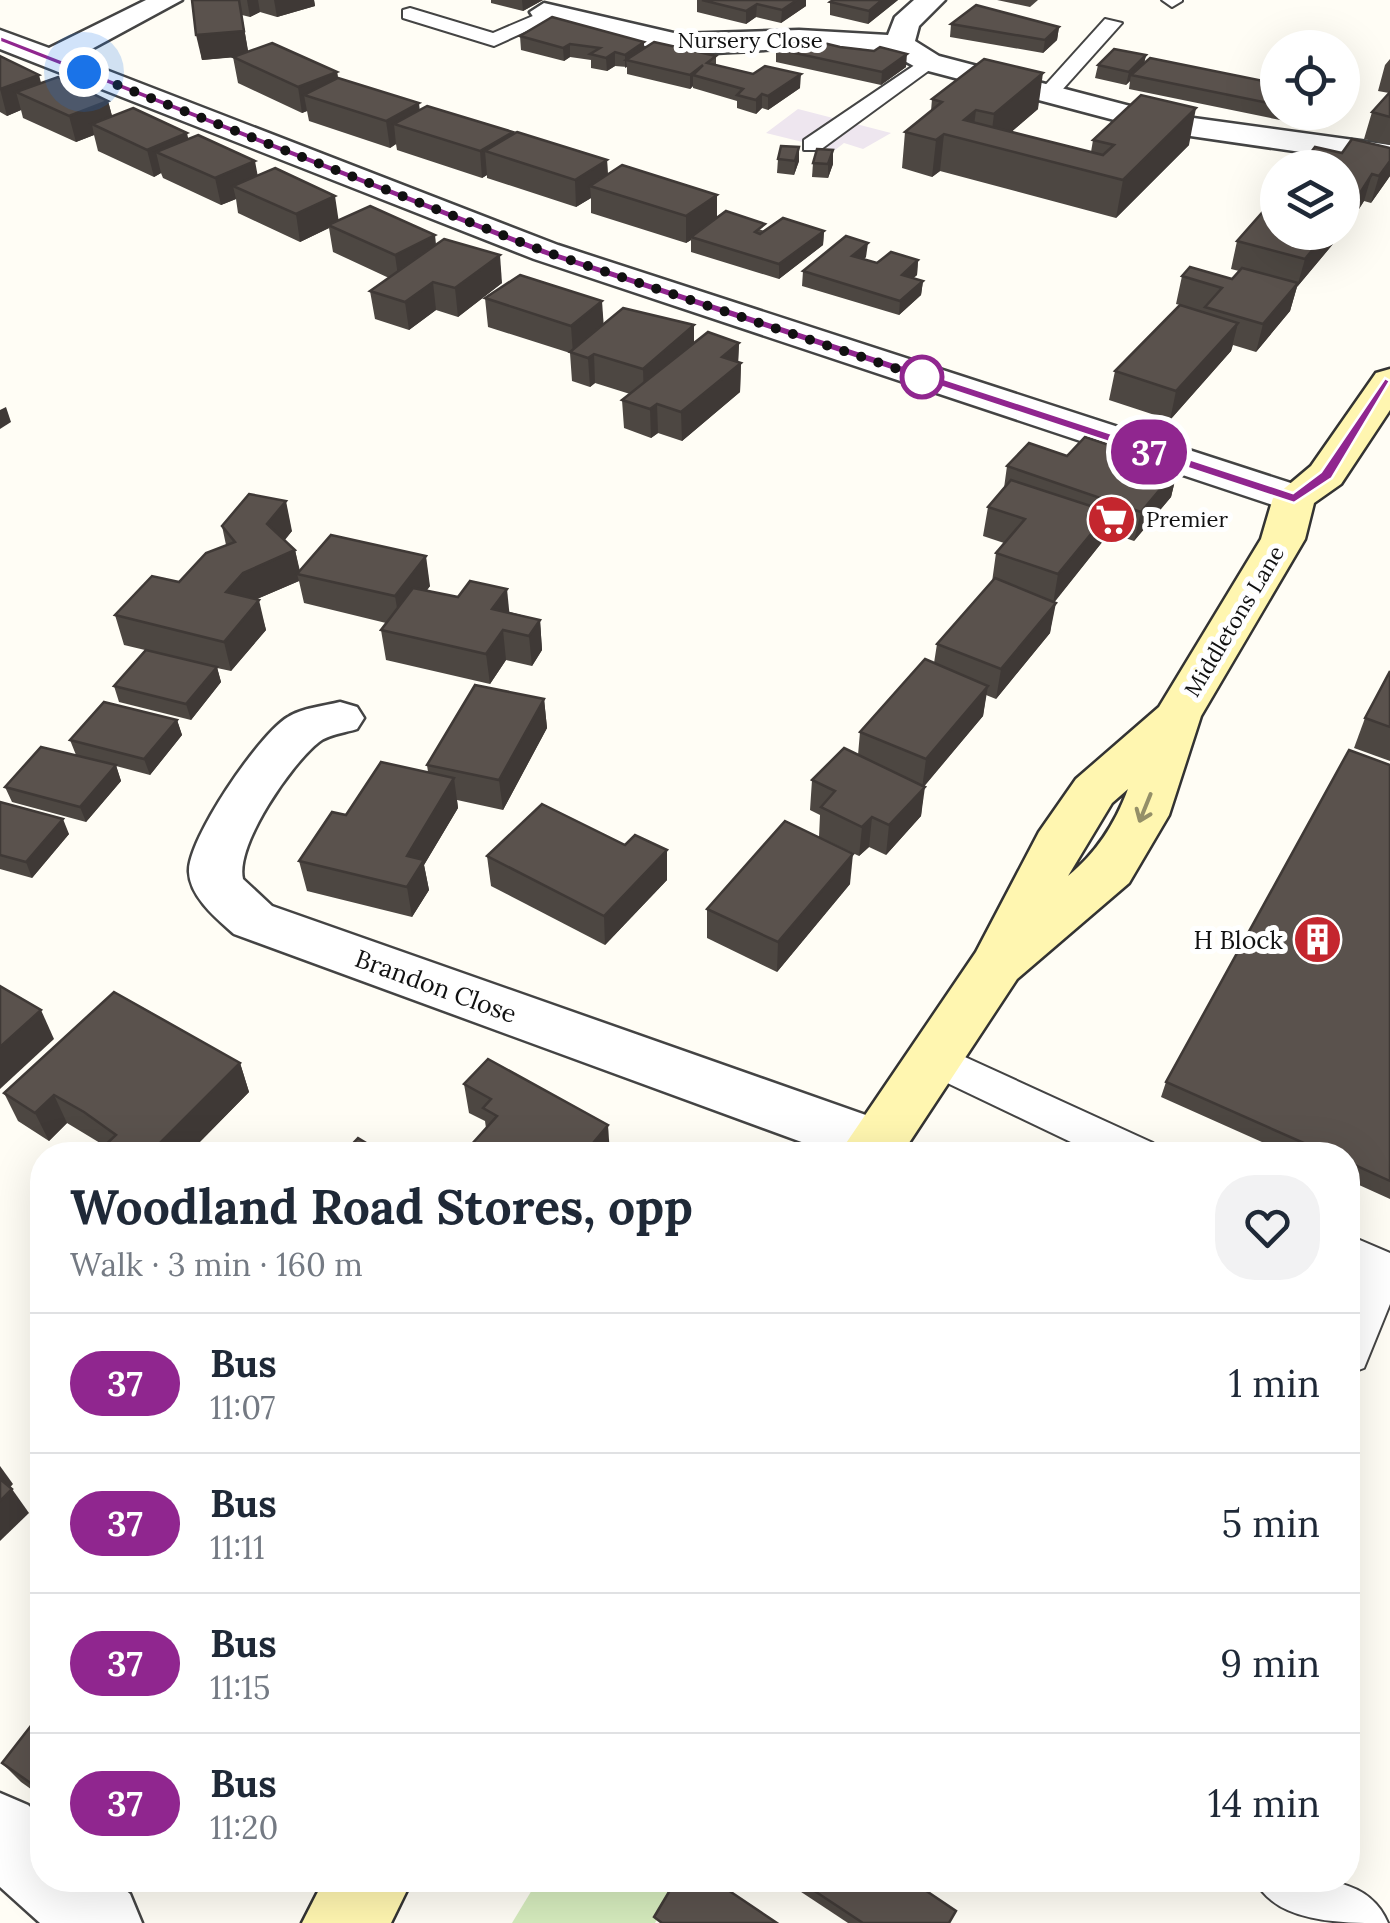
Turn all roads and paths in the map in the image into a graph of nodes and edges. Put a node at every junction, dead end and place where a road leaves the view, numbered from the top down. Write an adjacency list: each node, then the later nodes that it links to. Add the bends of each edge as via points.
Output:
1 (168, 0): 8 (street)
2 (931, 0): 7 (street, via 904,22)
3 (549, 13): 4 (lane, via 494,40); 7 (street, Nursery Close, via 678,42)
4 (410, 14)
5 (1112, 24): 10 (lane)
6 (0, 39): 8 (street)
7 (900, 44): 9 (street, Nursery Close)
8 (49, 58): 14 (street, via 546,252)
9 (928, 62): 10 (street, Nursery Close); 11 (lane)
10 (1047, 94): 12 (street, Nursery Close, via 1156,122)
11 (812, 145)
12 (1390, 155)
13 (1390, 382): 14 (street, via 1326,475)
14 (1294, 498): 16 (street, Middletons Lane, via 1282,539 1177,716 1144,814 1110,870 998,964)
15 (340, 718): 17 (street, Brandon Close, via 304,728 225,831 215,874 228,899 254,920)
16 (932, 1058): 18 (street, Middletons Lane); 19 (lane)
17 (851, 1142)
18 (877, 1142)
19 (1110, 1142)
20 (1373, 1266): 21 (lane)
21 (1360, 1312)
22 (0, 1833): 23 (street)
23 (30, 1860)
24 (66, 1892): 27 (street)
25 (364, 1892): 28 (street)
26 (1304, 1892): 29 (lane)
27 (101, 1923)
28 (343, 1923)
29 (1360, 1923)

